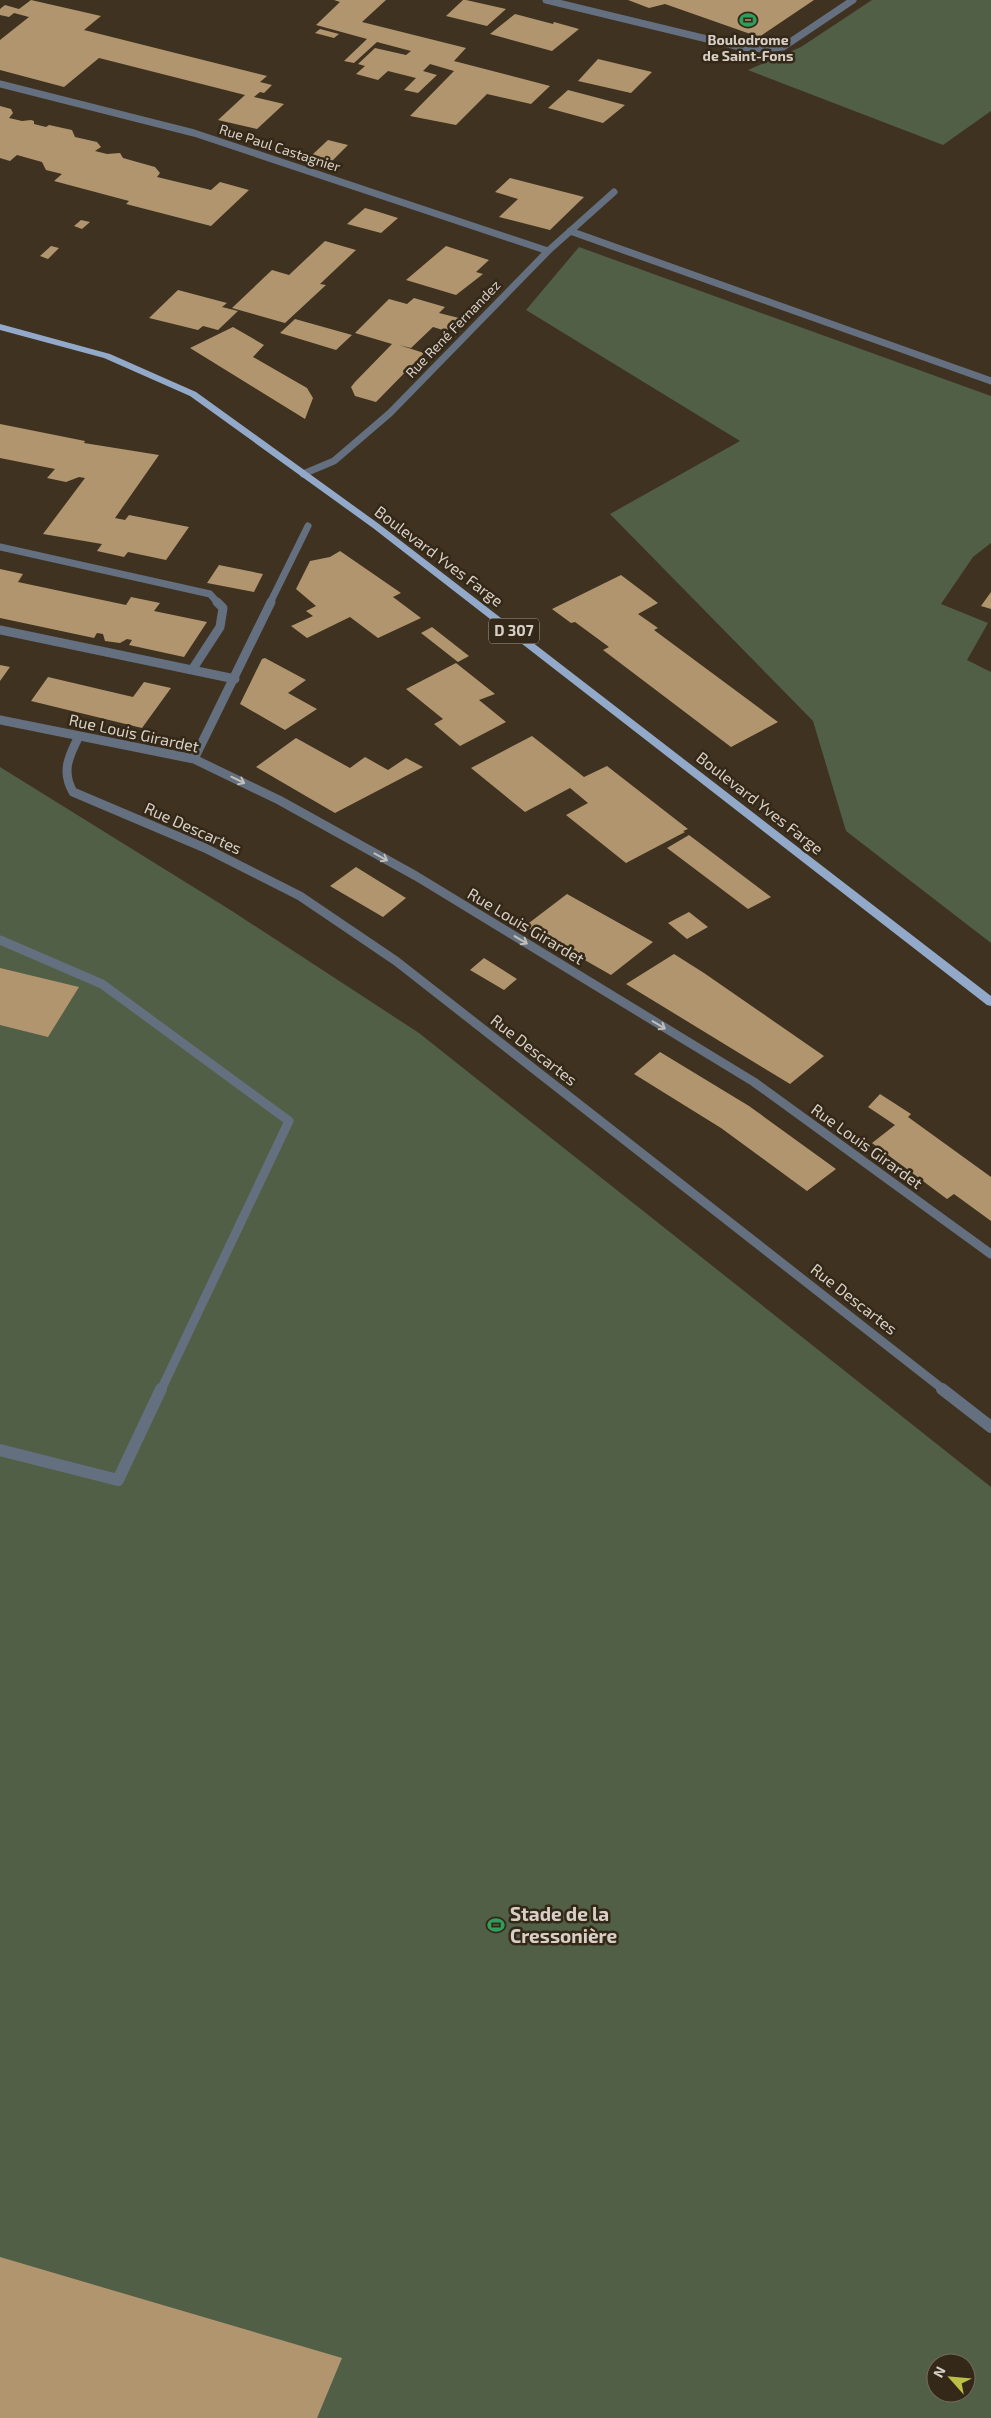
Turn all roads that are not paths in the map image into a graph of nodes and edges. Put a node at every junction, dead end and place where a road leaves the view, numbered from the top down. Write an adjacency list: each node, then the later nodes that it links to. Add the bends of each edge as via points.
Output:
1 (546, 0): 2 (street, via 740,47 764,49 783,47)
2 (853, 0)
3 (0, 84): 6 (street, Rue Paul Castagnier, via 194,133)
4 (614, 192): 5 (street, Rue René Fernandez)
5 (570, 231): 6 (street, Rue René Fernandez); 8 (street)
6 (548, 250): 9 (street, Rue René Fernandez, via 390,413 334,461)
7 (0, 327): 9 (main road, Boulevard Yves Farge / D 307, via 107,356 193,394)
8 (991, 381)
9 (303, 474): 19 (main road, Boulevard Yves Farge / D 307, via 598,696)
10 (308, 526): 14 (street)
11 (0, 547): 13 (street, via 210,594 223,608 220,626)
12 (0, 630): 13 (street)
13 (192, 670): 14 (street)
14 (235, 679): 17 (street)
15 (0, 720): 16 (street, Rue Louis Girardet)
16 (79, 736): 17 (street, Rue Louis Girardet); 21 (street, Rue Descartes, via 66,763 65,781 73,792 205,848 300,896 396,961)
17 (194, 759): 20 (street, Rue Louis Girardet, one-way to 20, via 279,800 416,876 754,1082)
18 (0, 940): 22 (street, via 102,984 290,1121 118,1480)
19 (991, 1002)
20 (991, 1254)
21 (991, 1427)
22 (0, 1450)

